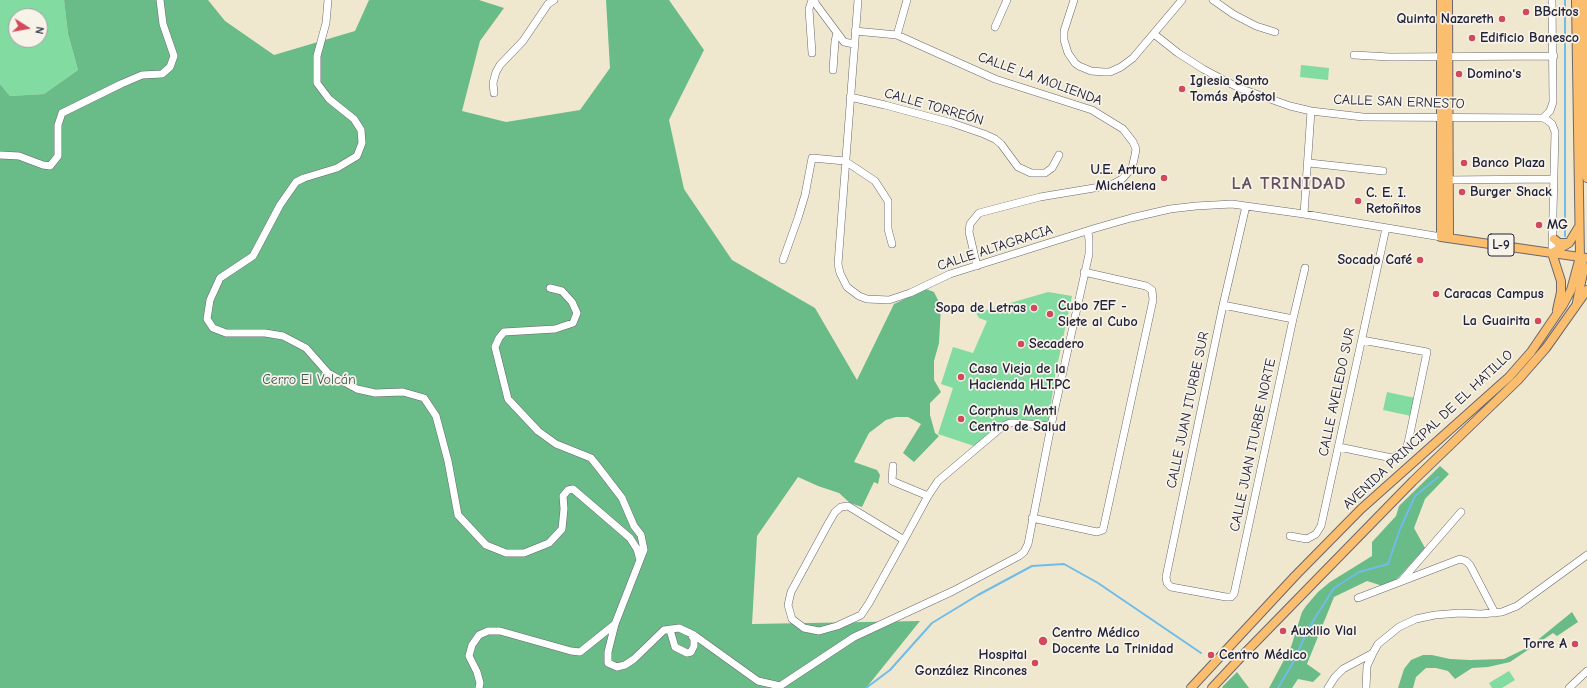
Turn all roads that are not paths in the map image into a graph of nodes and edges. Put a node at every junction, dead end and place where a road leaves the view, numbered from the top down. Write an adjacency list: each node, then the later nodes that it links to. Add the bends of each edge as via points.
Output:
1 (160, 0): 33 (street, via 163,24 174,56 170,67 162,74 142,76 121,84 62,113 58,125 58,156 50,166 19,156)
2 (328, 0): 73 (street, via 326,23 317,56 317,84 329,99 354,118 361,130 362,143 357,156 338,168 296,182 280,205 253,256 220,278 210,300 207,319 213,328 226,333 283,336 306,348 328,373 357,389 374,393 403,392 424,398 436,416 458,515 486,545 506,553 524,553 549,543 562,529 563,496 573,488 630,538)
3 (554, 0): 28 (street, via 548,4 523,41 500,65 493,83)
4 (813, 0): 19 (street); 23 (street, via 809,9)
5 (858, 0): 17 (street, CALLE ALTAGRACIA)
6 (906, 0): 21 (street)
7 (1008, 0): 16 (street)
8 (1074, 0): 20 (street, via 1064,40 1071,58 1085,69 1104,72 1121,67 1133,58)
9 (1182, 0): 20 (street)
10 (1213, 0): 18 (street, via 1256,26)
11 (1441, 0): 25 (main road)
12 (1448, 0): 25 (main road)
13 (1552, 0): 26 (street)
14 (1576, 0): 43 (main road, AVENIDA PRINCIPAL DE EL HATILLO)
15 (1583, 0): 39 (main road, via 1584,161)
16 (995, 27)
17 (855, 31): 21 (street, CALLE LA MOLIENDA); 22 (street, CALLE ALTAGRACIA)
18 (1275, 32)
19 (838, 33): 22 (street, via 844,42); 27 (street)
20 (1154, 34): 30 (street, CALLE SAN ERNESTO, via 1203,69 1239,88)
21 (897, 35): 53 (street, CALLE LA MOLIENDA, via 995,79 1092,110 1123,129 1136,148 1132,168 1115,183 1040,197 979,213 970,224 969,232)
22 (854, 44): 29 (street, CALLE ALTAGRACIA)
23 (812, 53)
24 (1354, 55): 25 (street)
25 (1445, 56): 26 (street); 31 (main road)
26 (1554, 56): 32 (street, via 1553,102 1550,111)
27 (833, 70)
28 (494, 93)
29 (850, 97): 34 (street, CALLE TORREÓN, via 984,134 1001,144 1018,167 1031,173 1046,173); 35 (street, CALLE ALTAGRACIA)
30 (1311, 111): 31 (street, CALLE SAN ERNESTO, via 1363,117); 36 (street)
31 (1445, 117): 32 (street, CALLE SAN ERNESTO); 40 (main road)
32 (1543, 118): 38 (street, via 1550,122 1555,132)
33 (0, 155)
34 (1059, 155)
35 (845, 161): 49 (street, via 875,181 885,195 888,201 888,229); 52 (street, via 812,158 805,195); 53 (street, CALLE ALTAGRACIA, via 838,264 844,281 852,292 867,299 889,300 950,274)
36 (1309, 163): 37 (street); 42 (street)
37 (1384, 171)
38 (1554, 178): 40 (street); 47 (street)
39 (1587, 178)
40 (1445, 180): 46 (main road)
41 (1246, 206): 42 (street, CALLE ALTAGRACIA); 45 (street, CALLE ALTAGRACIA, via 1232,204 1170,209); 59 (street, CALLE JUAN ITURBE SUR)
42 (1304, 214): 44 (street, CALLE ALTAGRACIA)
43 (1579, 226): 48 (main road); 51 (main road, AVENIDA PRINCIPAL DE EL HATILLO)
44 (1386, 228): 46 (street, CALLE ALTAGRACIA); 63 (street, CALLE AVELEDO SUR)
45 (1088, 232): 53 (street, CALLE ALTAGRACIA); 55 (street, via 1089,254)
46 (1445, 237): 50 (main road, L-9)
47 (1554, 239): 48 (main road, via 1559,243); 50 (street)
48 (1569, 243): 50 (main road)
49 (892, 244)
50 (1552, 253): 51 (main road, L-9); 61 (main road, via 1561,281)
51 (1584, 258): 60 (main road); 61 (main road, AVENIDA PRINCIPAL DE EL HATILLO, via 1571,290)
52 (783, 260)
53 (977, 266)
54 (1305, 268): 62 (street, CALLE JUAN ITURBE NORTE)
55 (1084, 272): 64 (street); 69 (street, via 1146,286 1152,290 1153,300 1103,530 1097,532)
56 (550, 288): 73 (street, via 562,291 572,302 577,313 573,322 555,329 504,332 499,338 495,347 508,399 538,431 556,444 591,458 622,498 634,526 641,535 644,550)
57 (1587, 290): 60 (main road, AVENIDA PRINCIPAL DE EL HATILLO)
58 (1587, 299): 60 (main road)
59 (1223, 305): 62 (street); 75 (street, CALLE JUAN ITURBE SUR, via 1166,577 1171,587)
60 (1577, 305): 85 (main road, AVENIDA PRINCIPAL DE EL HATILLO, via 1546,348 1518,380 1414,481)
61 (1557, 314): 84 (main road, AVENIDA PRINCIPAL DE EL HATILLO, via 1531,352 1513,372 1361,509)
62 (1293, 319): 75 (street, CALLE JUAN ITURBE NORTE, via 1234,594 1230,597)
63 (1362, 340): 65 (street, CALLE AVELEDO SUR); 65 (street, via 1427,352 1408,443 1405,451 1392,458)
64 (1051, 426): 67 (street, via 1018,423 1003,426 938,481); 69 (street)
65 (1339, 446): 70 (street, CALLE AVELEDO SUR, via 1321,526 1316,534 1307,539)
66 (893, 466): 67 (street, via 892,480)
67 (928, 496): 71 (street)
68 (1461, 512): 74 (street)
69 (1032, 518): 80 (street, via 1028,544 1019,556 854,637 780,686 758,681)
70 (1290, 536)
71 (904, 540): 71 (street, via 861,615 819,631 804,628 792,619 788,605 791,592 835,512 841,507 848,506)
72 (1587, 555): 77 (street, via 1517,606)
73 (640, 560): 78 (street)
74 (1400, 582): 76 (street); 77 (street, via 1460,559 1470,566)
75 (1202, 593)
76 (1358, 598)
77 (1495, 613): 81 (street, via 1460,613 1416,619 1399,627 1378,644)
78 (615, 624): 79 (street, via 608,663 617,667 625,665 664,630); 83 (street, via 580,652 500,631 488,631 479,635 472,645 469,656 477,672)
79 (670, 630): 80 (street, via 679,628); 80 (street, via 675,647 687,653 691,652 694,646 694,639)
80 (690, 633)
81 (1373, 653): 86 (street, via 1343,669); 87 (street, via 1367,666)
82 (1587, 671): 88 (street)
83 (479, 688)
84 (1192, 688)
85 (1212, 688)
86 (1328, 688)
87 (1366, 688)
88 (1569, 688)

